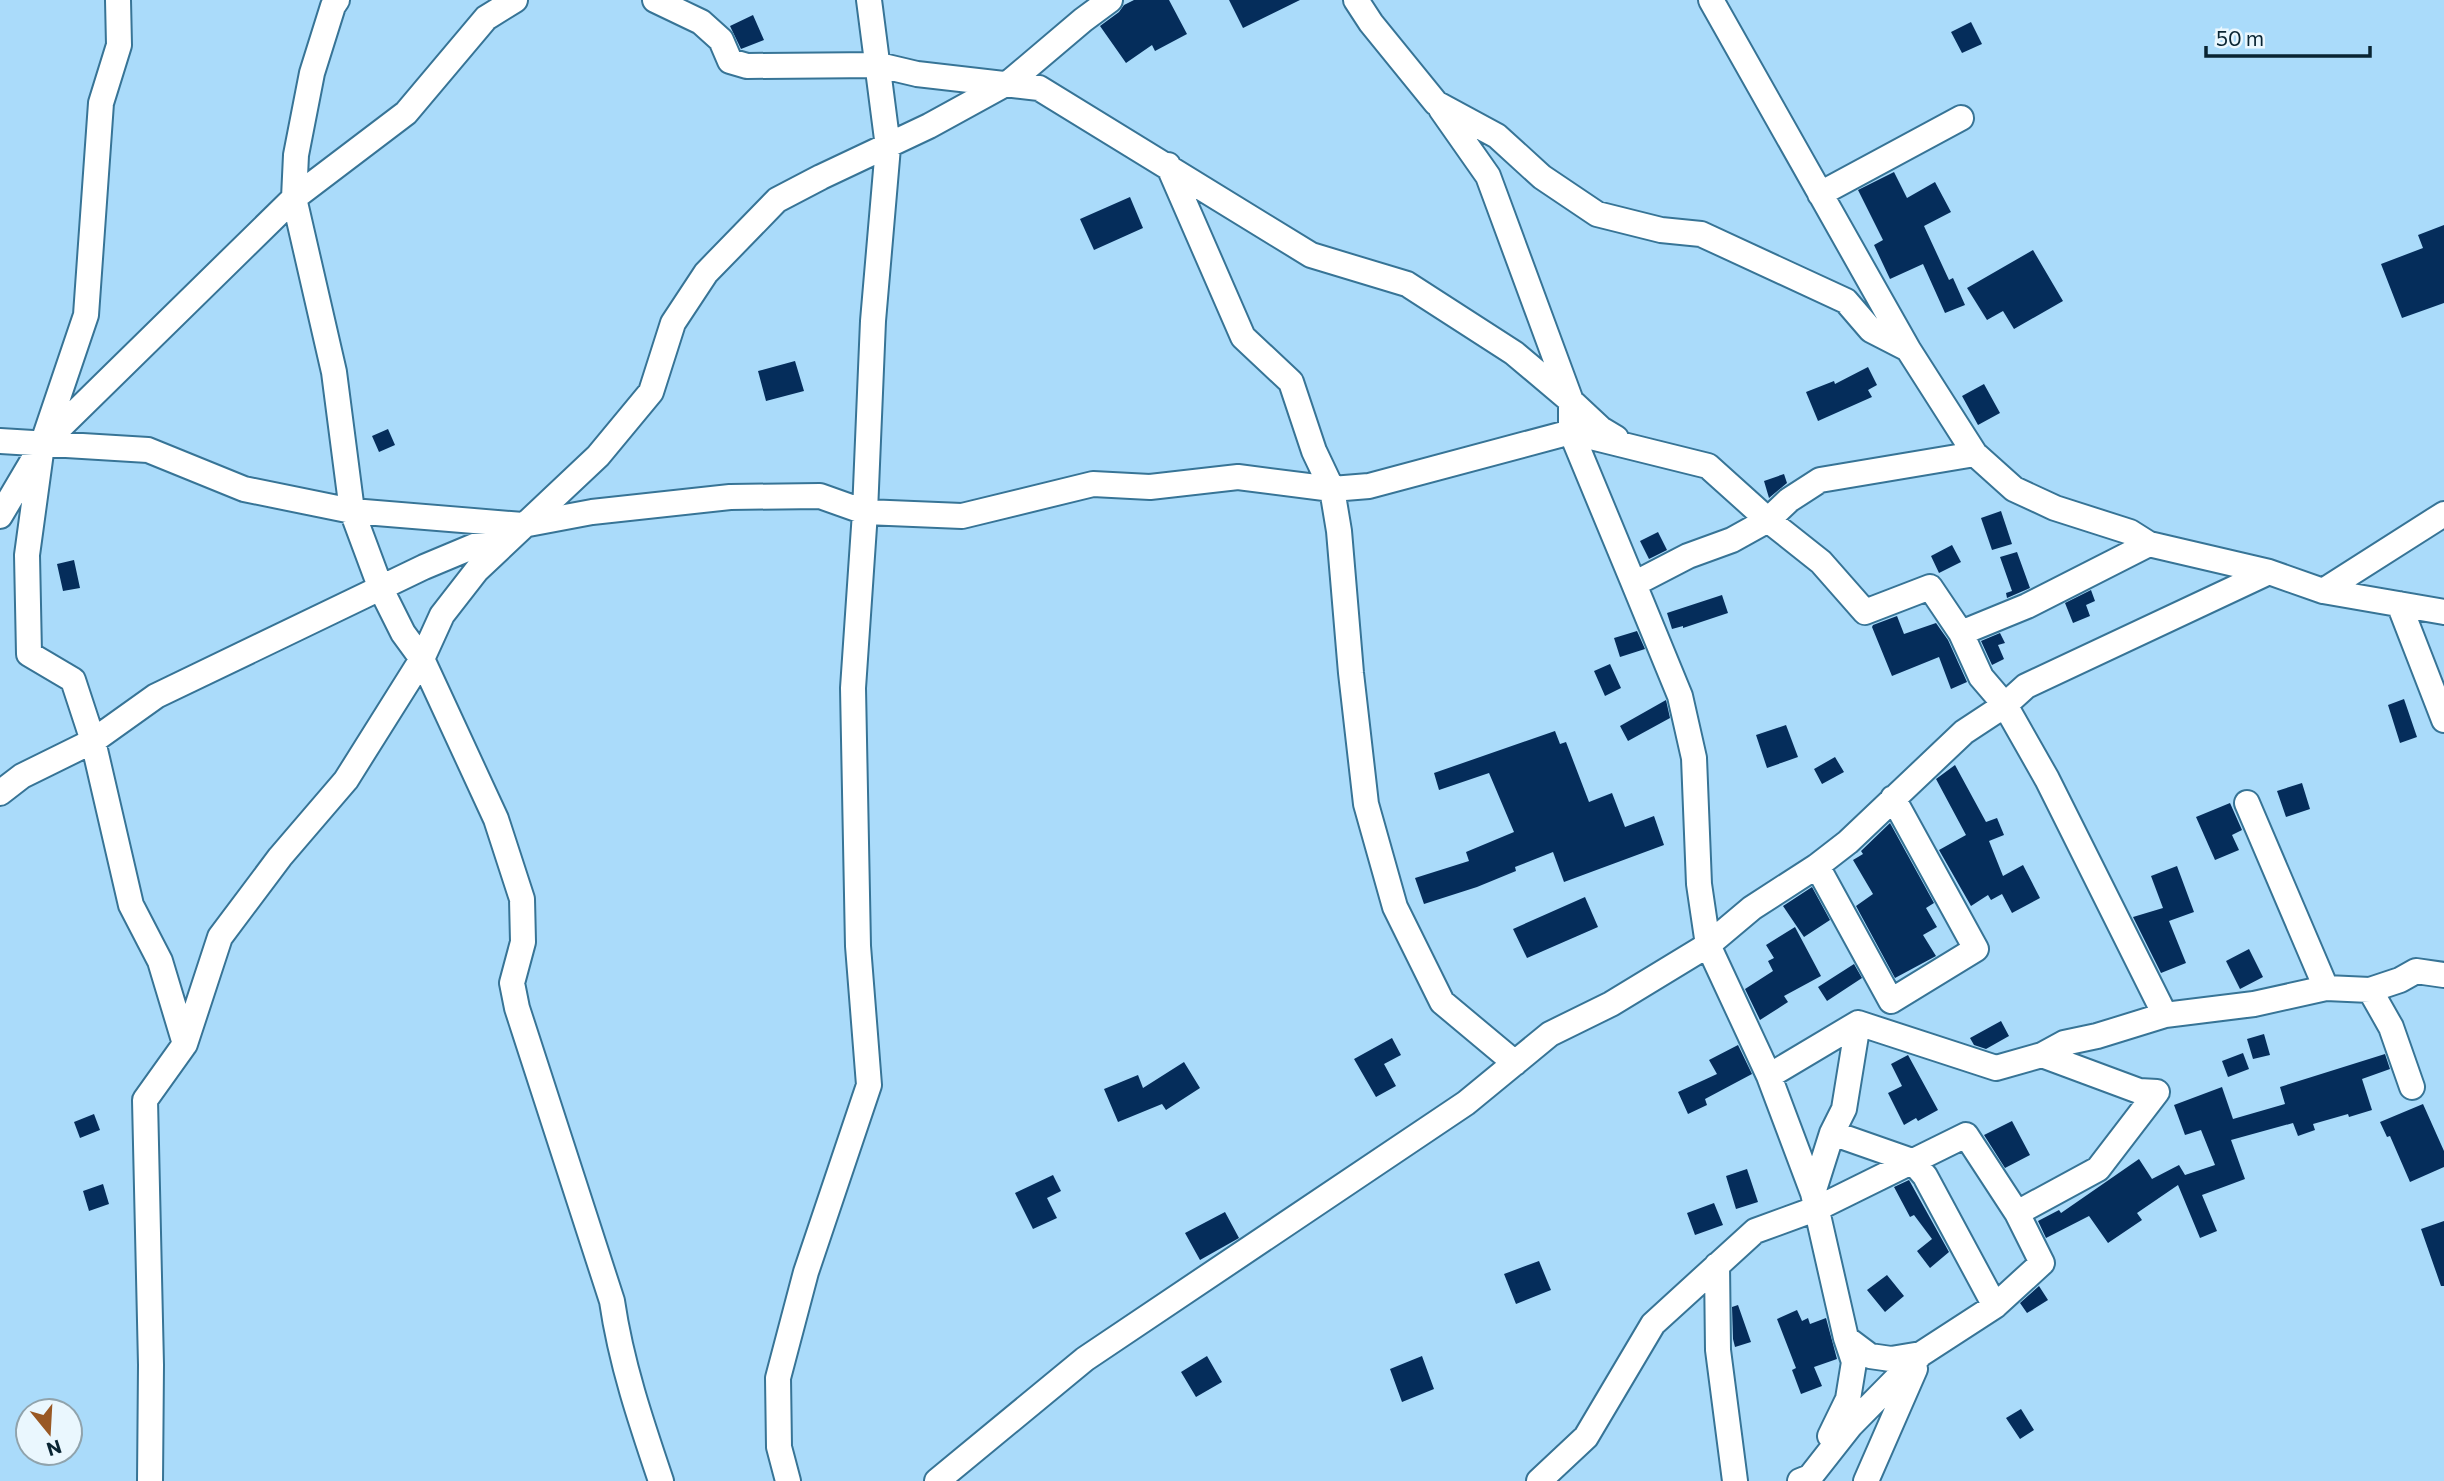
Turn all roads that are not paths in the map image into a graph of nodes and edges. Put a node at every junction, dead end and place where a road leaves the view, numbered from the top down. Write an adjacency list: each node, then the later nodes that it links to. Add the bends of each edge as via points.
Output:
1 (118, 0): 21 (street, via 119,45 101,103 86,315)
2 (337, 0): 16 (street, via 312,74 296,155)
3 (515, 0): 16 (street, via 486,18 406,113)
4 (655, 0): 9 (street, via 701,22 720,40 730,61 747,66)
5 (869, 0): 9 (street)
6 (1110, 0): 10 (street)
7 (1356, 0): 11 (street)
8 (1711, 0): 15 (street)
9 (879, 65): 10 (street); 13 (street)
10 (1004, 85): 13 (street); 14 (street, via 1039,88)
11 (1436, 103): 17 (street, via 1497,136 1542,177 1597,214 1661,230 1701,234 1846,301 1871,330); 18 (street, via 1488,176)
12 (1961, 118): 15 (street)
13 (888, 147): 26 (street, via 873,321); 30 (street, via 777,200 737,240 706,273 673,323 650,392 598,456)
14 (1168, 165): 18 (street, via 1311,255 1407,284 1514,353); 24 (street, via 1243,337 1291,382)
15 (1820, 194): 17 (street)
16 (294, 198): 21 (street); 25 (street, via 334,372)
17 (1908, 349): 23 (street)
18 (1572, 401): 19 (street); 22 (street, via 1601,429)
19 (1571, 432): 22 (street); 24 (street, via 1369,486); 33 (street)
20 (0, 441): 21 (street)
21 (42, 444): 25 (street, via 148,450 244,489); 28 (street); 42 (street, via 27,555 29,654 73,680)
22 (1632, 447): 29 (street, via 1708,466)
23 (1975, 454): 29 (street, via 1820,480); 31 (street, via 2014,489 2055,508 2130,532)
24 (1332, 489): 26 (street, via 1238,477 1150,487 1093,484 962,516); 55 (street, via 1366,804 1395,907 1442,1002)
25 (352, 511): 30 (street); 34 (street)
26 (865, 512): 30 (street, via 820,496 730,497 592,512); 69 (street, via 853,688 858,946 869,1084 806,1272 778,1378 779,1447)
27 (2444, 514): 35 (street)
28 (0, 516)
29 (1768, 520): 33 (street); 38 (street, via 1821,562 1865,612 1930,587)
30 (523, 525): 34 (street); 39 (street, via 477,570 442,615)
31 (2149, 544): 32 (street); 38 (street, via 2027,606)
32 (2269, 572): 35 (street); 40 (street, via 2026,686)
33 (1634, 584): 47 (street, via 1680,696 1694,758 1699,884)
34 (381, 589): 39 (street, via 402,633); 42 (street, via 156,696)
35 (2323, 591): 36 (street)
36 (2399, 604): 37 (street); 41 (street)
37 (2444, 612)
38 (1961, 633): 40 (street, via 1981,677)
39 (422, 659): 53 (street, via 346,780 220,937); 68 (street, via 496,819 522,899 523,942 512,983 517,1008 612,1301 618,1344)
40 (2005, 705): 44 (street, via 1964,732); 51 (street)
41 (2444, 720)
42 (93, 740): 43 (street, via 22,776); 53 (street, via 131,905 160,961)
43 (0, 793)
44 (1893, 798): 46 (street); 46 (street, via 1976,949 1891,1001)
45 (2247, 803): 49 (street)
46 (1817, 866): 47 (street, via 1752,908)
47 (1708, 945): 55 (street, via 1611,1004 1550,1034); 56 (street)
48 (2444, 975): 50 (street, via 2416,971)
49 (2326, 988): 50 (street); 51 (street)
50 (2370, 990): 57 (street, via 2390,1027)
51 (2165, 1016): 54 (street, via 2064,1044)
52 (1858, 1023): 54 (street, via 1996,1068); 56 (street); 58 (street, via 1844,1110)
53 (185, 1044): 67 (street, via 145,1100)
54 (2042, 1055): 61 (street, via 2139,1091 2157,1092 2098,1169)
55 (1514, 1063): 70 (street, via 1466,1103 1085,1359)
56 (1769, 1076): 60 (street)
57 (2412, 1087)
58 (1832, 1133): 59 (street); 60 (street)
59 (1912, 1161): 60 (street); 61 (street, via 1966,1135); 63 (street, via 1925,1176)
60 (1815, 1201): 62 (street, via 1755,1231); 64 (street)
61 (2017, 1213): 63 (street, via 2042,1263)
62 (1717, 1265): 71 (street, via 1653,1324 1586,1437); 72 (street, via 1718,1350)
63 (1995, 1306): 65 (street)
64 (1846, 1338): 65 (street, via 1870,1356 1891,1359); 66 (street, via 1854,1362 1848,1399)
65 (1921, 1354): 66 (street, via 1850,1426); 73 (street)
66 (1806, 1480)
67 (150, 1481)
68 (662, 1481)
69 (788, 1481)
70 (937, 1481)
71 (1539, 1481)
72 (1735, 1481)
73 (1866, 1481)

